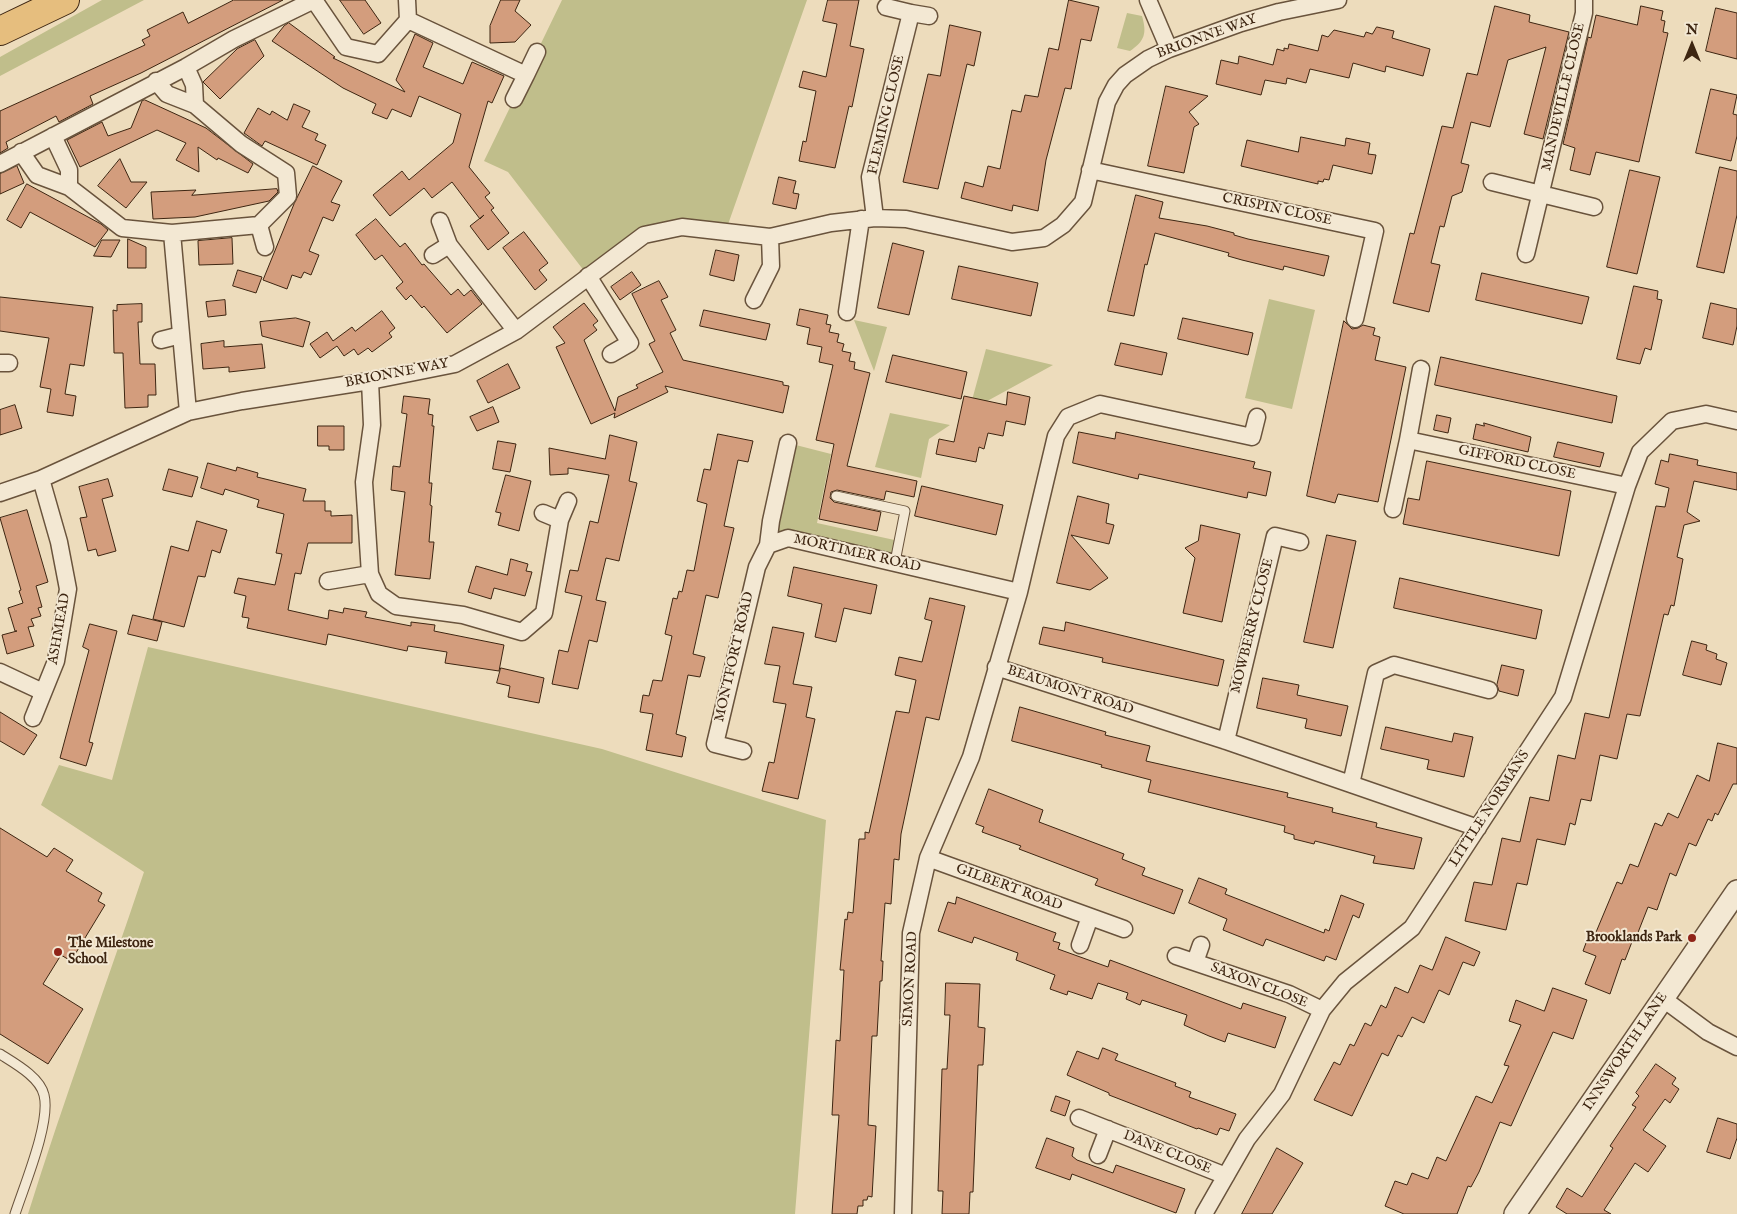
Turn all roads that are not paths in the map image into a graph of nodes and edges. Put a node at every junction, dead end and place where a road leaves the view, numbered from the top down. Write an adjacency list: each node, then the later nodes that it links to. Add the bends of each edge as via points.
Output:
1 (65, 0): 11 (highway)
2 (314, 0): 10 (street, via 346,47 378,54); 14 (street, via 234,39)
3 (407, 0): 10 (street)
4 (1148, 0): 12 (street)
5 (1338, 0): 12 (street, BRIONNE WAY, via 1279,12)
6 (1584, 0): 25 (street, MANDEVILLE CLOSE, via 1584,12)
7 (886, 7): 8 (street)
8 (911, 12): 9 (street); 27 (street, FLEMING CLOSE, via 870,177)
9 (929, 16)
10 (408, 20): 15 (street)
11 (0, 31)
12 (1169, 49): 22 (street, BRIONNE WAY, via 1148,59 1116,85 1107,102)
13 (537, 52): 15 (street)
14 (186, 67): 16 (street); 18 (street, via 194,85)
15 (526, 75): 17 (street)
16 (156, 81): 18 (street, via 167,94); 19 (street)
17 (514, 99)
18 (195, 105): 29 (street, via 242,144 286,173 288,196)
19 (53, 136): 20 (street); 24 (street, via 69,170)
20 (21, 152): 21 (street); 24 (street, via 37,175)
21 (0, 164)
22 (1090, 170): 27 (street, BRIONNE WAY, via 1083,202 1063,225 1035,241 1012,242 906,220); 39 (street, CRISPIN CLOSE, via 1375,231)
23 (1492, 182): 25 (street)
24 (69, 187): 30 (street, via 122,228)
25 (1541, 194): 26 (street); 34 (street, MANDEVILLE CLOSE)
26 (1594, 207)
27 (868, 218): 31 (street, BRIONNE WAY); 38 (street)
28 (440, 221): 32 (street)
29 (259, 225): 30 (street); 33 (street)
30 (172, 233): 41 (street)
31 (770, 237): 36 (street, BRIONNE WAY, via 682,227 644,235); 37 (street, via 771,266)
32 (449, 245): 35 (street); 40 (street)
33 (265, 247)
34 (1526, 254)
35 (433, 255)
36 (588, 276): 40 (street, BRIONNE WAY); 43 (street, via 630,343)
37 (754, 300)
38 (847, 312)
39 (1355, 319)
40 (516, 332): 45 (street, BRIONNE WAY, via 455,364)
41 (181, 335): 42 (street); 46 (street)
42 (161, 340)
43 (611, 354)
44 (1422, 369): 49 (street)
45 (370, 381): 46 (street, BRIONNE WAY); 62 (street, via 372,425 364,482)
46 (188, 412): 51 (street, BRIONNE WAY)
47 (1257, 417): 64 (street, BEAUMONT ROAD, via 1252,437 1100,404 1068,417 1056,436)
48 (1737, 421): 52 (street, LITTLE NORMANS, via 1706,414 1672,420 1640,452)
49 (1408, 440): 52 (street, GIFFORD CLOSE); 56 (street)
50 (788, 443): 60 (street)
51 (41, 480): 53 (street, BRIONNE WAY); 68 (street, ASHMEAD, via 59,542 68,590 56,661)
52 (1626, 486): 73 (street, LITTLE NORMANS, via 1563,697)
53 (0, 494)
54 (836, 496): 61 (lane, via 905,511)
55 (568, 501): 58 (street)
56 (1394, 509)
57 (543, 512): 58 (street)
58 (560, 520): 62 (street, via 544,613 522,632 462,615 396,606 379,594)
59 (1300, 542): 70 (street, MOWBERRY CLOSE, via 1275,536)
60 (768, 545): 61 (street, MORTIMER ROAD, via 788,538); 71 (street, MONTFORT ROAD, via 757,567 715,744)
61 (895, 562): 64 (street, MORTIMER ROAD)
62 (370, 574): 63 (street)
63 (328, 581)
64 (1019, 592): 65 (street, BEAUMONT ROAD)
65 (996, 667): 70 (street, BEAUMONT ROAD); 74 (street, SIMON ROAD, via 971,757)
66 (0, 672): 68 (street)
67 (1489, 690): 72 (street, via 1394,666 1376,673)
68 (44, 692): 69 (street, ASHMEAD)
69 (33, 718)
70 (1226, 741): 72 (street, BEAUMONT ROAD)
71 (743, 751)
72 (1351, 784): 73 (street, BEAUMONT ROAD)
73 (1478, 828): 83 (street, LITTLE NORMANS, via 1412,928 1346,982)
74 (928, 858): 76 (street, GILBERT ROAD); 91 (street, SIMON ROAD, via 911,933)
75 (1737, 891): 82 (street, INNSWORTH LANE)
76 (1090, 917): 77 (street, GILBERT ROAD); 78 (street)
77 (1124, 929)
78 (1080, 945)
79 (1201, 945): 81 (street, SAXON CLOSE)
80 (1176, 956): 81 (street, SAXON CLOSE)
81 (1195, 962): 83 (street, SAXON CLOSE, via 1289,994)
82 (1662, 998): 84 (street, via 1708,1032); 93 (street, INNSWORTH LANE)
83 (1322, 1010): 89 (street, LITTLE NORMANS, via 1282,1094 1247,1139)
84 (1737, 1047)
85 (0, 1054): 90 (lane, via 29,1073 44,1094 44,1125)
86 (1079, 1118): 87 (street, DANE CLOSE)
87 (1108, 1130): 88 (street, DANE CLOSE); 89 (street, DANE CLOSE)
88 (1098, 1155)
89 (1226, 1176): 92 (street, LITTLE NORMANS)
90 (15, 1214)
91 (903, 1214)
92 (1204, 1214)
93 (1515, 1214)

